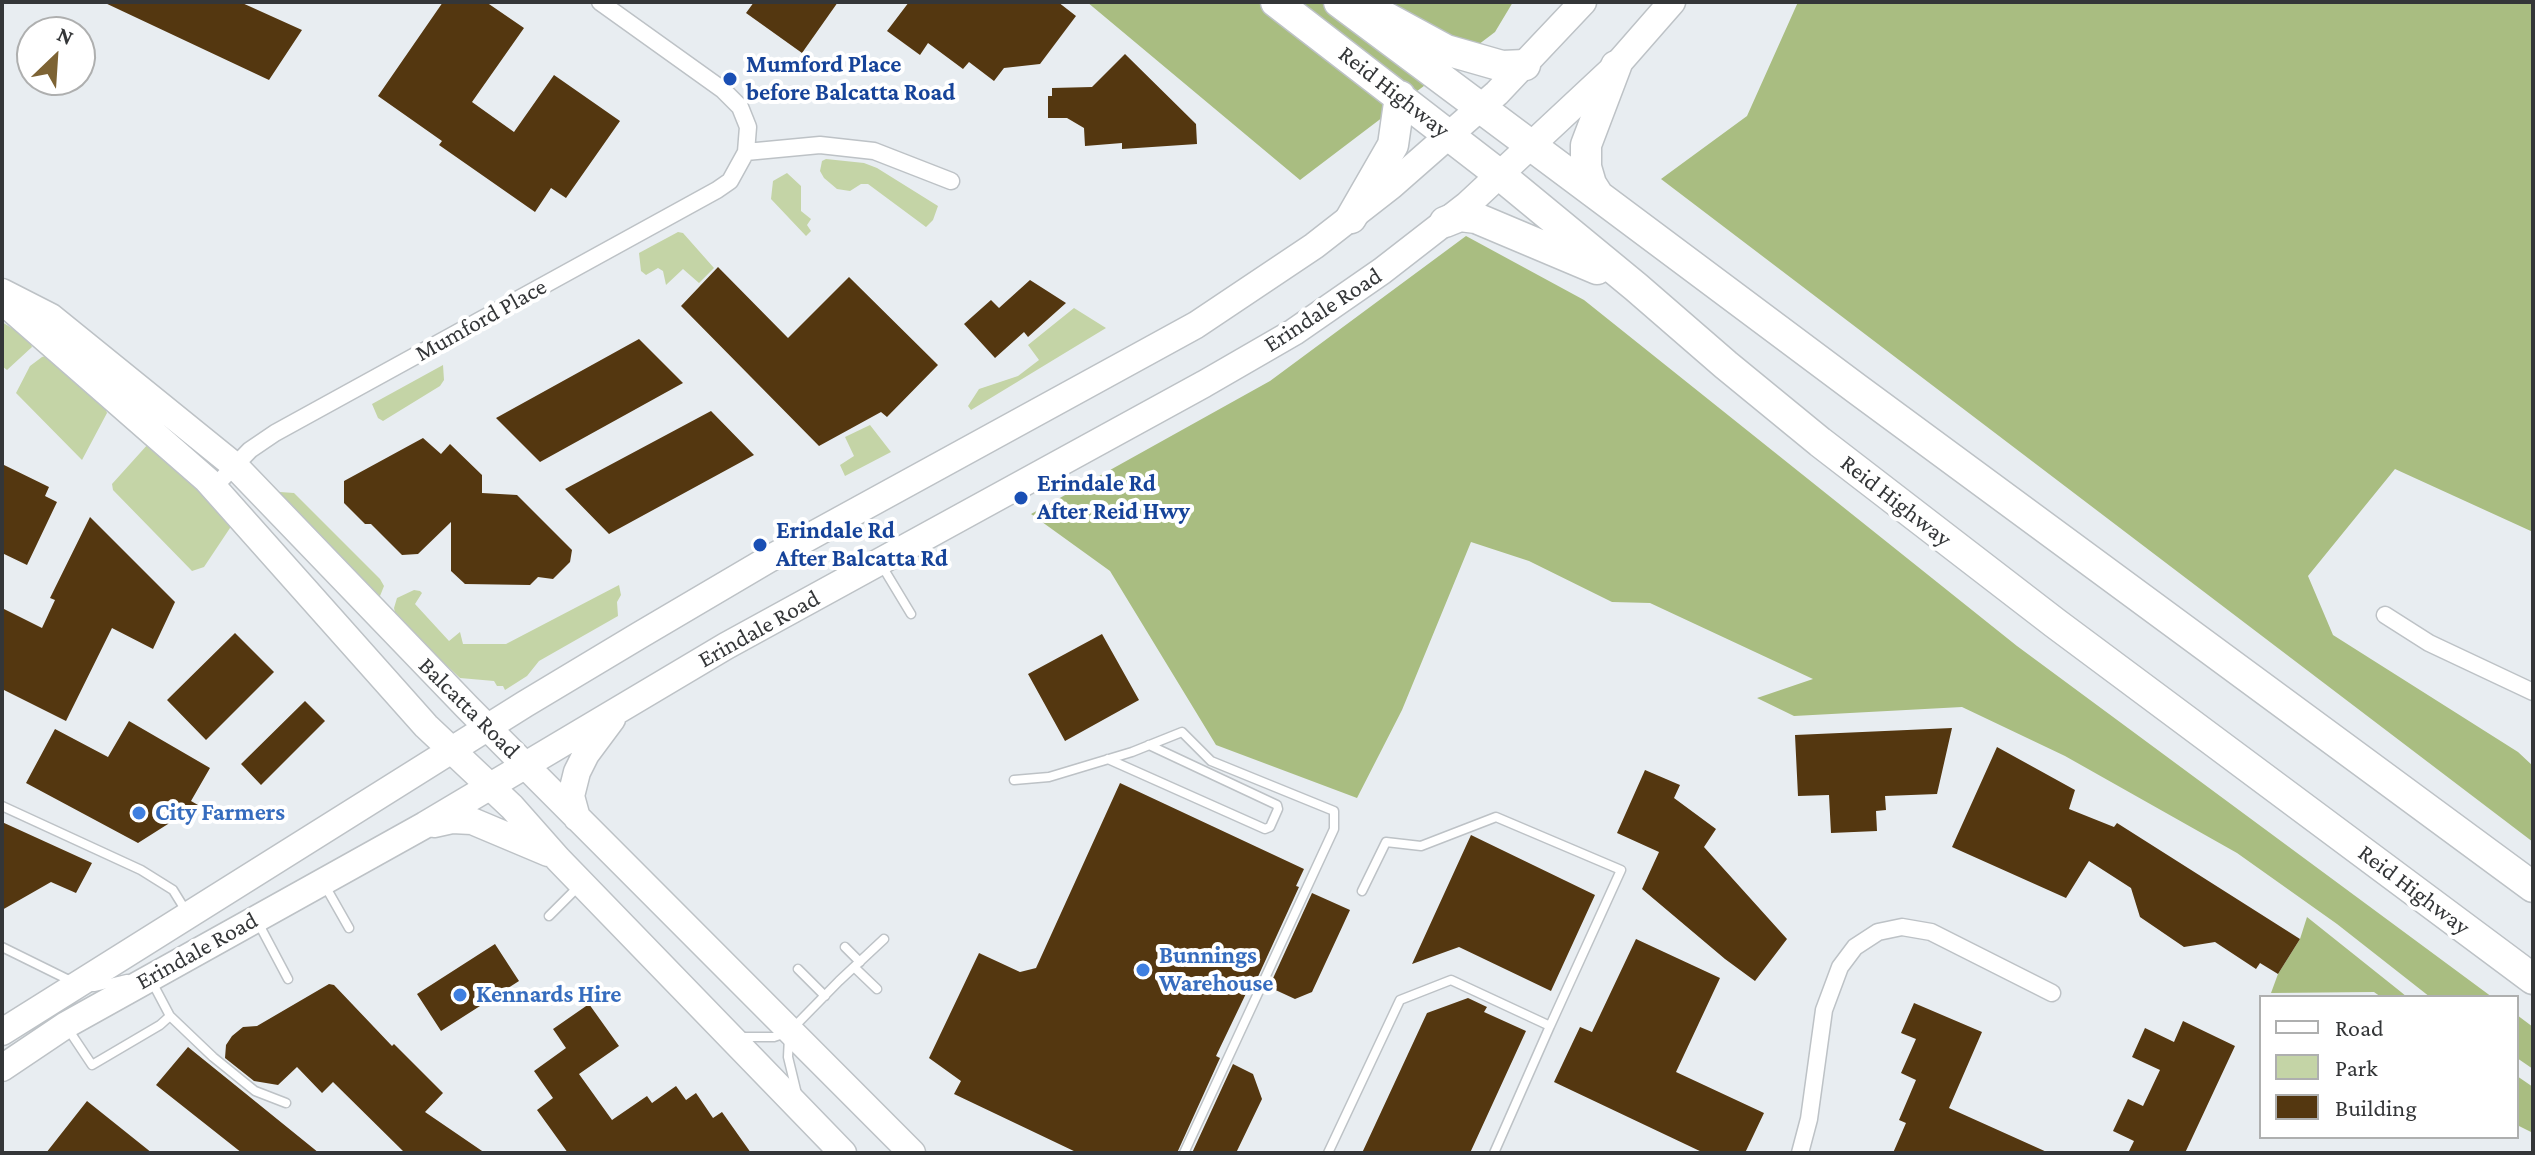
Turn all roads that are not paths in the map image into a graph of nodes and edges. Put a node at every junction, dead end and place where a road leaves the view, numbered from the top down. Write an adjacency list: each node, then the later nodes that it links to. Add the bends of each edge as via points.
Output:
1 (600, 2): 13 (street, via 740,107 748,127)
2 (1276, 2): 9 (highway, Reid Highway)
3 (1339, 2): 10 (highway, Reid Highway)
4 (1359, 2): 7 (highway, via 1446,50 1502,66)
5 (1583, 2): 7 (main road, Erindale Road)
6 (1672, 2): 8 (main road, Erindale Road)
7 (1525, 65): 10 (main road, Erindale Road)
8 (1616, 66): 12 (main road, Erindale Road); 16 (highway, via 1586,145 1586,167)
9 (1400, 96): 11 (highway, Reid Highway); 17 (highway, via 1393,145)
10 (1480, 108): 11 (main road, Erindale Road); 12 (highway, Reid Highway)
11 (1450, 135): 14 (highway, Reid Highway); 17 (main road, Erindale Road)
12 (1530, 146): 14 (main road, Erindale Road); 16 (highway, Reid Highway)
13 (746, 152): 15 (street, via 820,145 874,151); 22 (street, Mumford Place, via 730,181 717,190 275,433)
14 (1500, 175): 18 (main road, Erindale Road); 19 (highway, Reid Highway)
15 (951, 181)
16 (1598, 195): 42 (highway, Reid Highway)
17 (1351, 218): 29 (main road, Erindale Road, via 1196,325 769,559)
18 (1445, 222): 19 (highway, via 1460,216 1495,224); 24 (main road, Erindale Road, via 1294,332)
19 (1636, 287): 56 (highway, Reid Highway, via 1820,442)
20 (2, 292): 22 (main road, Balcatta Road, via 51,317)
21 (2, 301): 23 (main road, Balcatta Road)
22 (235, 466): 23 (street, Mumford Place); 29 (main road, Balcatta Road)
23 (213, 488): 31 (main road, Balcatta Road)
24 (879, 562): 25 (lane); 28 (main road, Erindale Road)
25 (911, 614)
26 (2385, 615): 27 (street, via 2429,643)
27 (2533, 692)
28 (618, 710): 33 (main road, Erindale Road); 37 (main road, via 577,772 571,796)
29 (488, 728): 31 (main road, Erindale Road); 33 (main road, Balcatta Road)
30 (1149, 745): 32 (lane); 32 (lane, via 1277,805 1270,827); 72 (lane, via 1182,732 1211,761 1334,811 1334,829)
31 (452, 751): 35 (main road, Balcatta Road); 45 (main road, Erindale Road)
32 (1108, 759): 34 (lane, via 1049,777)
33 (525, 765): 35 (main road, Erindale Road); 37 (main road, Balcatta Road)
34 (1014, 780)
35 (490, 786): 38 (main road, Erindale Road); 39 (main road, Balcatta Road)
36 (2, 806): 45 (lane, via 141,870 173,890)
37 (577, 818): 65 (main road, Balcatta Road)
38 (425, 825): 39 (main road, via 472,821); 40 (main road, Erindale Road)
39 (555, 856): 41 (main road, Balcatta Road)
40 (324, 883): 44 (main road, Erindale Road); 47 (lane)
41 (582, 883): 46 (lane); 66 (main road, Balcatta Road)
42 (2533, 887)
43 (1362, 891): 64 (lane, via 1386,842 1421,846 1496,817 1621,870)
44 (266, 913): 54 (main road, Erindale Road); 55 (lane, via 262,930)
45 (189, 915): 58 (main road, Erindale Road)
46 (549, 916)
47 (349, 928)
48 (884, 939): 51 (lane)
49 (2, 947): 52 (lane)
50 (845, 947): 51 (lane)
51 (857, 964): 57 (lane); 60 (lane)
52 (46, 968): 58 (lane); 58 (lane)
53 (798, 969): 60 (lane)
54 (156, 974): 58 (lane); 61 (lane); 62 (main road, Erindale Road)
55 (288, 979)
56 (2533, 979)
57 (877, 989)
58 (67, 990): 63 (main road, Erindale Road)
59 (2052, 993): 75 (street, via 1931,932 1902,927 1878,932 1855,947 1840,967 1824,1010)
60 (825, 996): 65 (lane)
61 (170, 1016): 62 (lane, via 92,1065); 68 (lane, via 255,1091)
62 (66, 1025): 67 (main road, Erindale Road)
63 (4, 1026)
64 (1550, 1026): 73 (lane, via 1451,980 1400,1000); 74 (lane)
65 (789, 1032): 66 (lane); 69 (lane, via 788,1057); 71 (main road, Balcatta Road)
66 (730, 1037): 69 (main road, Balcatta Road)
67 (2, 1068)
68 (286, 1103)
69 (801, 1111): 70 (main road, Balcatta Road)
70 (843, 1153)
71 (912, 1153)
72 (1184, 1153)
73 (1328, 1153)
74 (1494, 1153)
75 (1800, 1153)

